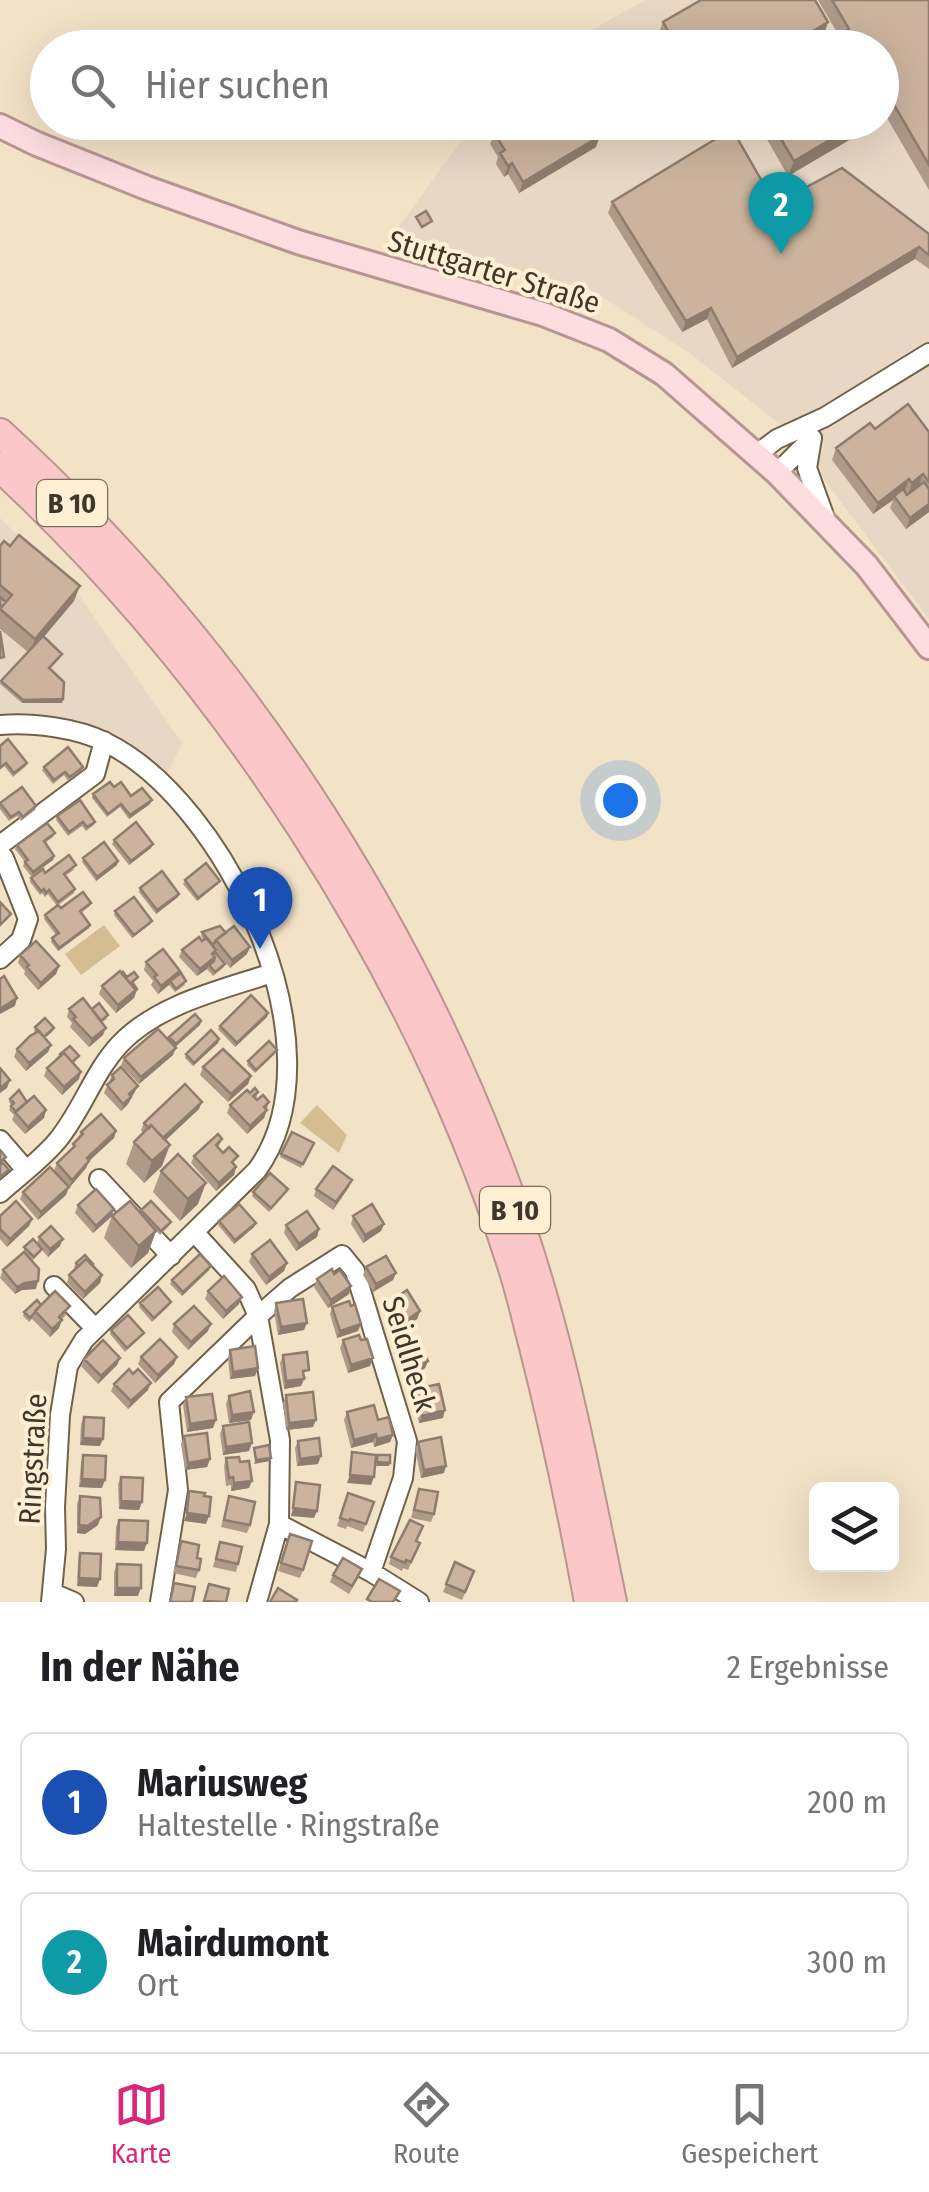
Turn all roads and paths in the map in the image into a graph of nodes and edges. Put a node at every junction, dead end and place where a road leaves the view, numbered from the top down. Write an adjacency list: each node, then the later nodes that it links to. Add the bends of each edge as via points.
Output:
1 (0, 126): 6 (main road, Stuttgarter Straße, via 298,242 609,340 664,374)
2 (929, 353): 3 (street)
3 (825, 417): 5 (street); 6 (street)
4 (0, 434): 34 (highway, B 10, via 128,562 234,691 320,811 415,977 476,1106 530,1254 565,1378)
5 (812, 438): 8 (street); 9 (street, via 807,468)
6 (757, 454): 8 (main road, Stuttgarter Straße)
7 (0, 467): 33 (highway, B 10, via 99,566 216,706 338,885 395,990 456,1114 512,1265 563,1462)
8 (777, 473): 9 (main road, Stuttgarter Straße)
9 (826, 523): 10 (main road, Stuttgarter Straße)
10 (929, 647)
11 (0, 725): 12 (street, Ringstraße, via 53,727)
12 (104, 741): 13 (street, via 95,774); 16 (street, Ringstraße, via 163,782 203,832 255,919)
13 (0, 845)
14 (0, 853): 15 (street, via 28,919 21,940)
15 (0, 959)
16 (272, 973): 18 (street, via 189,1002 134,1032 101,1067 57,1141); 21 (street, Ringstraße, via 289,1064 282,1117 257,1170)
17 (0, 1140): 18 (street)
18 (26, 1170): 20 (street)
19 (99, 1179): 22 (street)
20 (0, 1193)
21 (195, 1233): 22 (street, Ringstraße); 24 (street, via 246,1290)
22 (171, 1256): 25 (street, Ringstraße)
23 (54, 1286): 25 (street)
24 (258, 1316): 26 (street, via 280,1440); 27 (street, Seidlheck, via 342,1255 356,1271 406,1442 403,1478); 30 (street, via 169,1402 178,1490)
25 (95, 1328): 28 (street, Ringstraße, via 64,1382)
26 (278, 1524): 27 (street); 31 (street)
27 (371, 1572): 32 (street)
28 (52, 1598): 29 (street)
29 (74, 1602)
30 (160, 1602)
31 (257, 1602)
32 (419, 1602)
33 (589, 1602)
34 (612, 1602)

